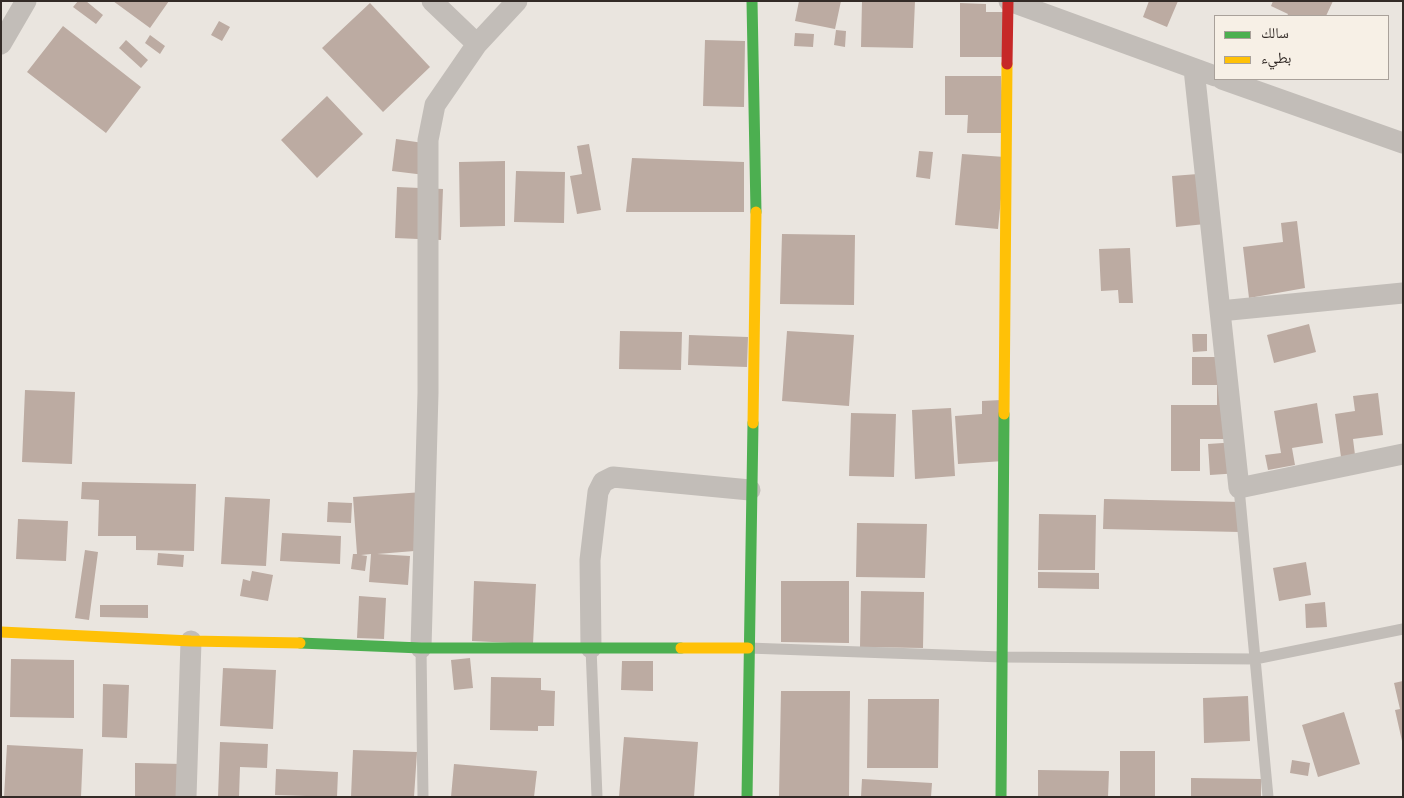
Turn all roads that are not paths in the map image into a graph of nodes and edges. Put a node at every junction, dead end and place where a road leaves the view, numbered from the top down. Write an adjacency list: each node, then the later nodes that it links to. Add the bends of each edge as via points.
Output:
1 (26, 1): 6 (street)
2 (432, 1): 7 (street)
3 (516, 1): 7 (street)
4 (752, 1): 16 (street, via 756,201)
5 (1008, 1): 8 (street); 23 (street)
6 (1, 44)
7 (477, 44): 20 (street, via 435,105 428,140 428,393)
8 (1194, 69): 9 (street); 13 (street)
9 (1214, 76)
10 (1225, 80): 11 (street)
11 (1403, 143)
12 (1403, 293): 13 (street)
13 (1220, 311): 15 (street)
14 (1403, 454): 15 (street)
15 (1240, 488): 24 (lane)
16 (750, 490): 21 (street, via 612,477 603,482 598,492 590,560); 22 (street)
17 (1403, 629): 24 (lane)
18 (1, 632): 19 (street)
19 (191, 641): 20 (street); 25 (street)
20 (421, 648): 21 (street); 26 (lane)
21 (592, 648): 22 (street); 27 (lane)
22 (748, 648): 23 (lane); 28 (street)
23 (1002, 657): 24 (lane); 29 (street)
24 (1255, 659): 30 (lane)
25 (186, 797)
26 (423, 797)
27 (597, 797)
28 (747, 797)
29 (1001, 797)
30 (1268, 797)

